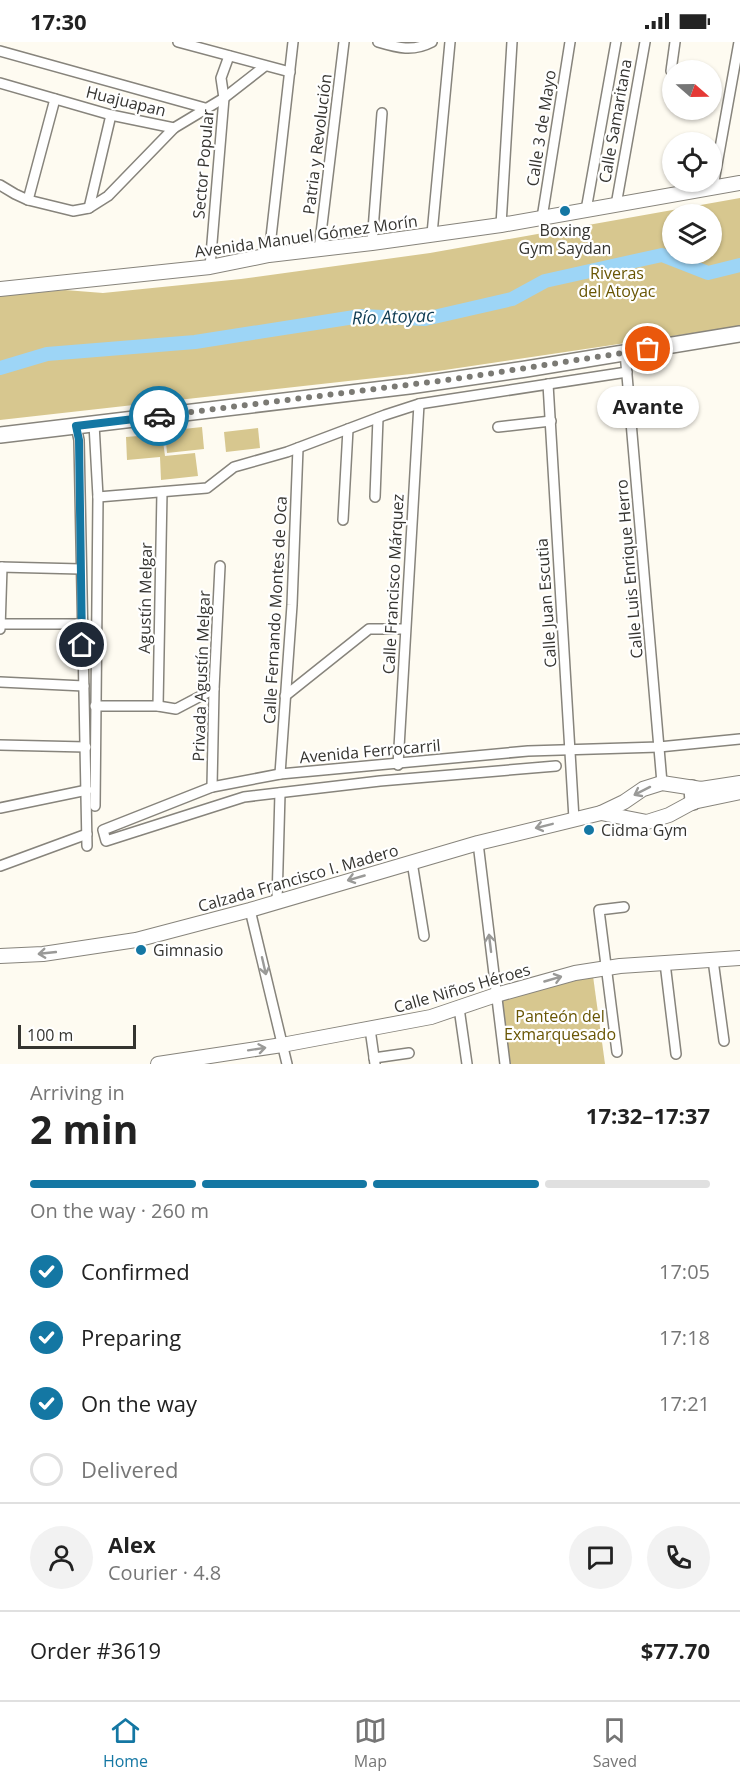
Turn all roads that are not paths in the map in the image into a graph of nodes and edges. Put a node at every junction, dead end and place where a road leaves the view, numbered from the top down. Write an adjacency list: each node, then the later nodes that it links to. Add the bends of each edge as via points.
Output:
1 (178, 42): 14 (street)
2 (292, 42): 17 (street)
3 (344, 42): 38 (street, Patria y Revolución)
4 (378, 42): 5 (street, via 402,49)
5 (432, 42)
6 (450, 42): 36 (street)
7 (512, 42): 35 (street)
8 (570, 42): 34 (street, Calle 3 de Mayo)
9 (616, 42): 33 (street)
10 (645, 42): 31 (street, Calle Samaritana)
11 (675, 42): 15 (street)
12 (739, 42): 25 (street)
13 (0, 51): 21 (street)
14 (229, 56): 16 (street); 19 (street, Sector Popular, via 221,78)
15 (673, 60)
16 (265, 66): 17 (street); 19 (street, Huajuapan)
17 (290, 72): 39 (street)
18 (1, 87): 20 (street, Huajuapan)
19 (224, 98): 21 (street, Huajuapan); 40 (street, Sector Popular)
20 (55, 99): 23 (street, Huajuapan); 30 (street)
21 (205, 108): 24 (street, Huajuapan)
22 (382, 113): 37 (street)
23 (111, 115): 24 (street, Huajuapan); 32 (street)
24 (174, 128): 32 (street, via 108,196)
25 (722, 137)
26 (740, 183): 28 (main road, Avenida Manuel Gómez Morín)
27 (0, 185): 30 (street)
28 (722, 186)
29 (686, 192): 31 (main road, Avenida Manuel Gómez Morín)
30 (28, 200): 32 (street, via 73,210)
31 (616, 205): 33 (main road, Avenida Manuel Gómez Morín)
32 (89, 208)
33 (586, 210): 34 (main road, Avenida Manuel Gómez Morín)
34 (542, 218): 35 (main road, Avenida Manuel Gómez Morín)
35 (501, 225): 36 (main road, Avenida Manuel Gómez Morín)
36 (432, 234): 37 (main road, Avenida Manuel Gómez Morín)
37 (372, 243): 38 (main road, Avenida Manuel Gómez Morín)
38 (319, 250): 39 (main road, Avenida Manuel Gómez Morín)
39 (269, 255): 40 (main road, Avenida Manuel Gómez Morín)
40 (210, 267): 41 (main road, Avenida Manuel Gómez Morín)
41 (0, 290)
42 (740, 334): 43 (main road)
43 (625, 352): 44 (street, Calle Luis Enrique Herro); 49 (main road, via 398,387)
44 (627, 372): 45 (street); 75 (street, Calle Luis Enrique Herro)
45 (548, 384): 46 (street); 48 (street, Calle Juan Escutia)
46 (419, 404): 47 (street); 65 (street, Calle Francisco Márquez)
47 (378, 418): 52 (street); 57 (street)
48 (550, 421): 51 (street); 76 (street, Calle Juan Escutia)
49 (94, 424): 50 (main road); 56 (street)
50 (76, 426): 53 (main road); 61 (street)
51 (498, 428)
52 (348, 429): 54 (street); 58 (street)
53 (0, 435)
54 (298, 448): 55 (street, via 234,467 207,488); 69 (street, Calle Fernando Montes de Oca)
55 (162, 492): 56 (street); 71 (street, Agustín Melgar)
56 (98, 497): 70 (street)
57 (375, 497)
58 (343, 520)
59 (220, 566): 68 (street, Privada Agustín Melgar)
60 (1, 567): 61 (street); 62 (street)
61 (81, 569): 63 (street)
62 (0, 624): 63 (street); 64 (street)
63 (81, 624): 67 (street)
64 (0, 629)
65 (405, 629): 69 (street, via 369,630); 77 (street, Calle Francisco Márquez)
66 (0, 682): 67 (street)
67 (84, 686): 74 (street)
68 (214, 689): 71 (street, via 176,709); 82 (street, Privada Agustín Melgar)
69 (285, 696): 79 (street, Calle Fernando Montes de Oca)
70 (95, 706): 71 (street); 87 (street)
71 (158, 706)
72 (740, 739): 75 (street, Avenida Ferrocarril)
73 (0, 745): 74 (street)
74 (86, 747): 83 (street)
75 (659, 747): 76 (street, Avenida Ferrocarril); 80 (street, Calle Luis Enrique Herro)
76 (571, 750): 77 (street, Avenida Ferrocarril); 90 (street, Calle Juan Escutia)
77 (398, 765): 79 (street, Avenida Ferrocarril)
78 (555, 766): 85 (street)
79 (280, 774): 82 (street, Avenida Ferrocarril)
80 (663, 783): 86 (main road, Calzada Francisco I. Madero); 89 (main road, Calzada Francisco I. Madero, one-way to 89, via 643,789)
81 (740, 783): 86 (main road, Calzada Francisco I. Madero, via 701,789)
82 (212, 787): 85 (street, Avenida Ferrocarril, via 103,830 106,841 244,797)
83 (87, 790): 88 (street); 91 (street)
84 (740, 792): 86 (main road, Calzada Francisco I. Madero)
85 (280, 793): 96 (street)
86 (692, 795): 89 (main road, Calzada Francisco I. Madero, via 669,815 647,822)
87 (95, 806)
88 (0, 808)
89 (601, 813): 90 (main road, Calzada Francisco I. Madero)
90 (574, 819): 92 (main road, Calzada Francisco I. Madero, one-way to 92)
91 (87, 834): 93 (street); 95 (street)
92 (478, 843): 94 (main road, Calzada Francisco I. Madero); 105 (street, one-way to 92)
93 (87, 846)
94 (412, 862): 96 (main road, Calzada Francisco I. Madero, one-way to 96); 99 (street)
95 (0, 866)
96 (277, 901): 98 (main road, Calzada Francisco I. Madero)
97 (624, 907): 104 (street, via 599,910)
98 (250, 909): 100 (main road, Calzada Francisco I. Madero, one-way to 100, via 136,940 52,953); 109 (street, one-way to 109)
99 (424, 936)
100 (0, 956)
101 (740, 958): 102 (main road, Calle Niños Héroes)
102 (713, 960): 103 (main road, Calle Niños Héroes); 108 (street)
103 (665, 963): 104 (main road, Calle Niños Héroes); 112 (street)
104 (605, 968): 105 (main road, Calle Niños Héroes, one-way to 104); 110 (street)
105 (496, 995): 106 (main road, Calle Niños Héroes); 117 (street)
106 (459, 1008): 107 (main road, Calle Niños Héroes); 116 (street)
107 (370, 1029): 109 (main road, Calle Niños Héroes); 113 (street)
108 (724, 1041)
109 (282, 1045): 114 (main road, Calle Niños Héroes, one-way to 109); 115 (street)
110 (617, 1052)
111 (409, 1053): 113 (street)
112 (676, 1054)
113 (375, 1061)
114 (158, 1064)
115 (287, 1064)
116 (467, 1064)
117 (505, 1064)

